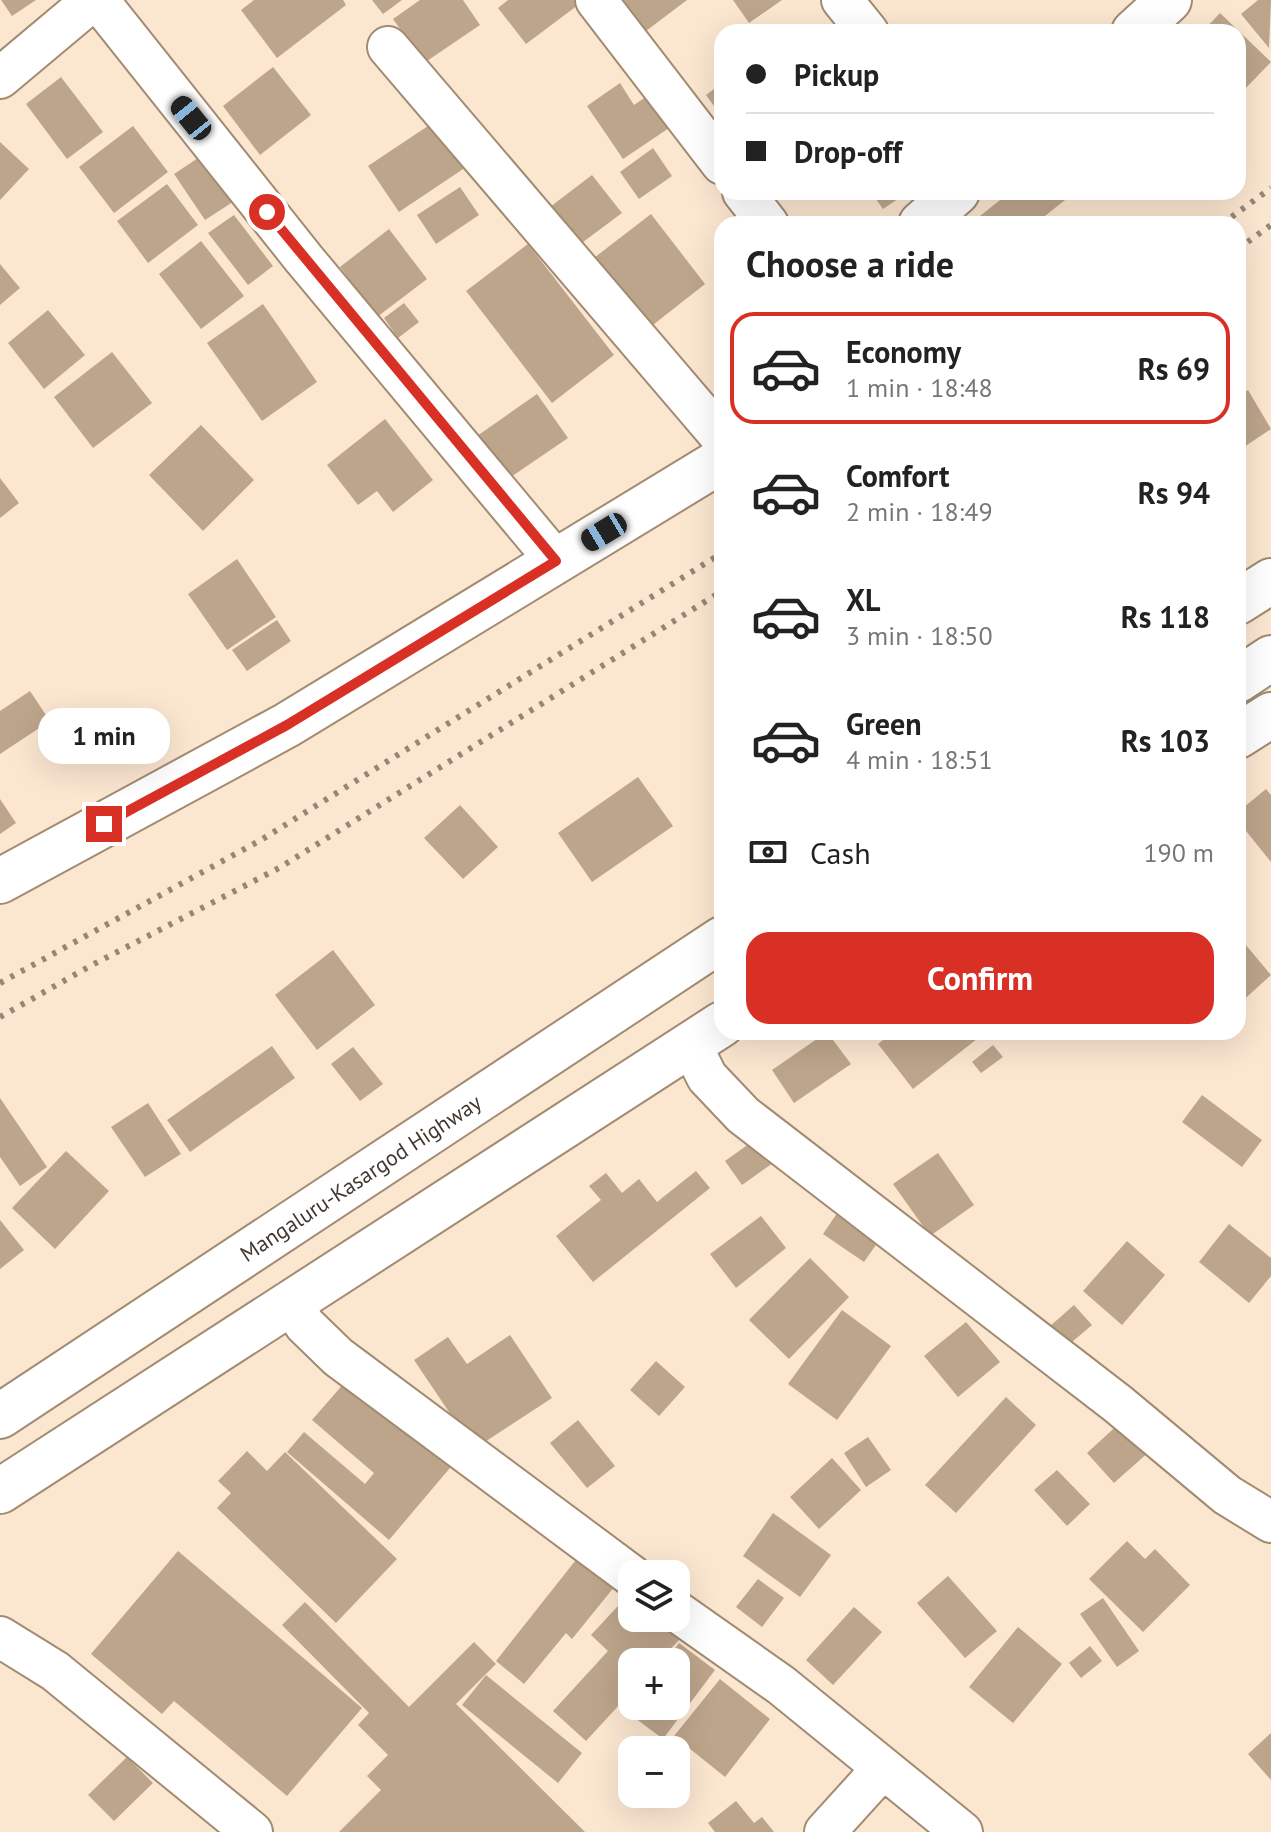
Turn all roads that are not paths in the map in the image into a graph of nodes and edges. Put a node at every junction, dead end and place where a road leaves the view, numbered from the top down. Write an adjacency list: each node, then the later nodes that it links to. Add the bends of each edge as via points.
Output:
1 (95, 0): 8 (street); 16 (street)
2 (596, 0): 9 (street)
3 (842, 0): 5 (street)
4 (1169, 0): 6 (main road)
5 (862, 24)
6 (1143, 24)
7 (388, 47): 14 (street)
8 (0, 78)
9 (714, 154)
10 (749, 200): 12 (street)
11 (948, 200): 13 (main road)
12 (762, 216)
13 (930, 216)
14 (714, 429)
15 (714, 465): 16 (main road)
16 (556, 561): 23 (main road, via 287,725)
17 (1271, 581): 18 (main road)
18 (1246, 597)
19 (1271, 658): 20 (main road)
20 (1246, 675)
21 (1271, 715): 22 (main road)
22 (1246, 731)
23 (0, 881)
24 (714, 944): 27 (main road, Mangaluru-Kasargod Highway)
25 (707, 1035): 26 (main road); 29 (street, via 707,1077 743,1115 1118,1404 1227,1495)
26 (291, 1303): 28 (main road); 30 (street, via 338,1357)
27 (0, 1416)
28 (0, 1491)
29 (1271, 1522)
30 (618, 1566)
31 (690, 1621): 33 (street)
32 (0, 1637): 34 (street, via 55,1671)
33 (883, 1768): 35 (street); 36 (street)
34 (252, 1832)
35 (825, 1832)
36 (962, 1832)

